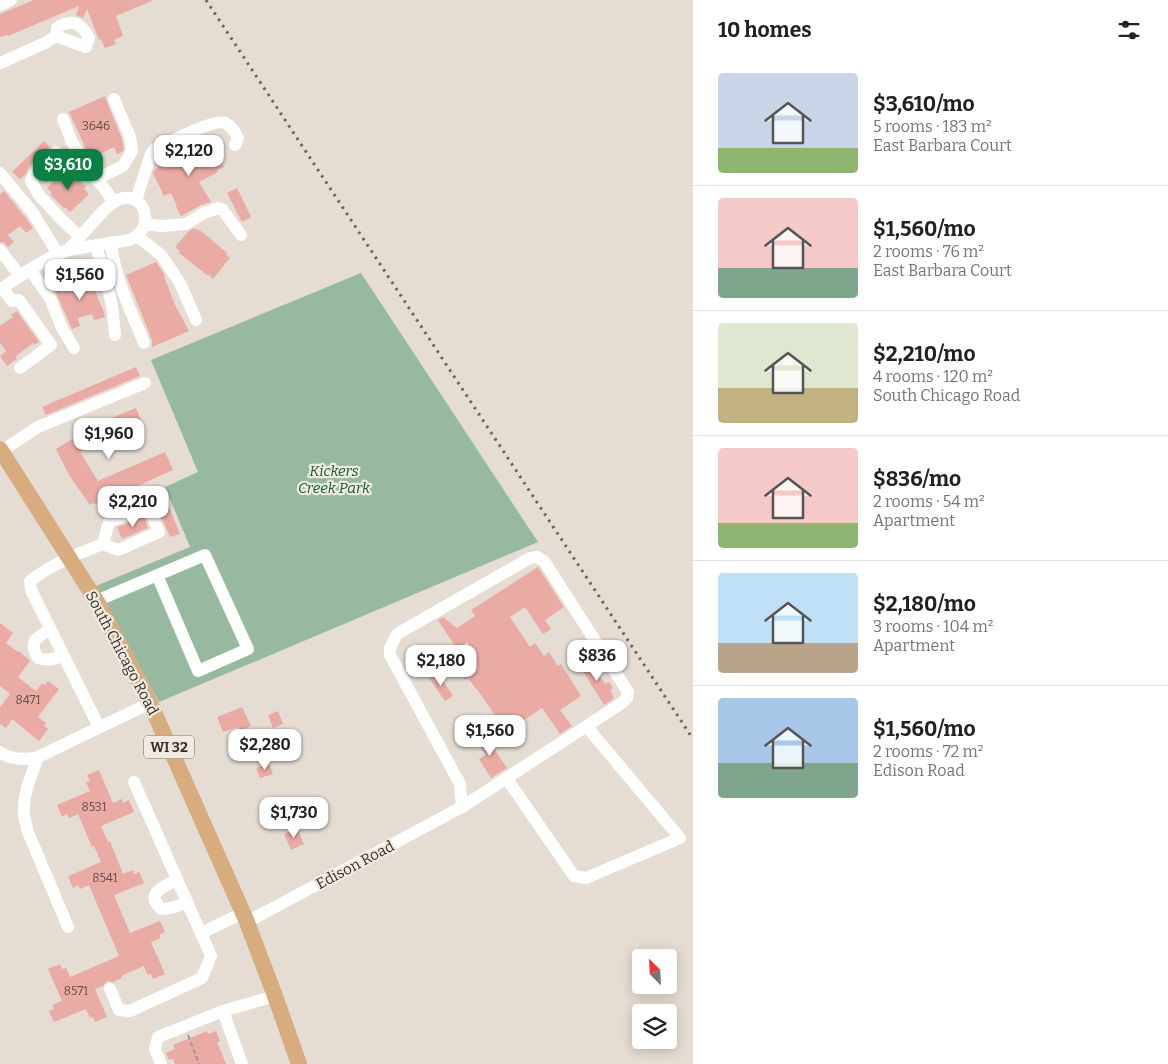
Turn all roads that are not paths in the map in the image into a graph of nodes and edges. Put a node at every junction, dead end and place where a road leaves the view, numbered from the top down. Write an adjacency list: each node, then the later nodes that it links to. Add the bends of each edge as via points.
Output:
1 (11, 0): 2 (street)
2 (0, 5)
3 (56, 36): 4 (street)
4 (0, 63)
5 (114, 99): 10 (street, via 130,137 132,151 123,166)
6 (63, 119): 10 (street, via 72,142)
7 (235, 145): 11 (street, via 238,138 233,128 219,122 155,149)
8 (56, 152): 16 (street, via 31,181 38,195)
9 (0, 173): 20 (street)
10 (96, 179): 12 (street)
11 (136, 200): 12 (street, via 129,197); 13 (street, via 144,210)
12 (114, 202): 16 (street)
13 (145, 224): 14 (street, via 186,224 218,208); 15 (street)
14 (240, 235)
15 (137, 236): 17 (street); 23 (street, via 161,254 180,283)
16 (80, 237): 20 (street)
17 (112, 242): 18 (street); 25 (street, via 112,257 119,282)
18 (96, 245): 20 (street); 24 (street, via 112,305)
19 (0, 250): 21 (street)
20 (63, 252): 21 (street)
21 (25, 273): 22 (street); 26 (street, via 50,298)
22 (1, 289): 27 (street, via 12,301 19,300 51,345)
23 (196, 320)
24 (115, 335)
25 (144, 343)
26 (74, 348)
27 (20, 368)
28 (145, 383): 29 (street, via 38,427)
29 (0, 451): 31 (main road, South Chicago Road / WI 32)
30 (102, 544): 31 (street)
31 (68, 557): 33 (main road, South Chicago Road / WI 32); 34 (street, via 30,581 30,590)
32 (157, 575): 32 (street, via 205,555 248,649 198,671); 33 (street)
33 (96, 601): 36 (main road, South Chicago Road / WI 32)
34 (50, 630): 35 (street); 35 (street, via 38,635 34,652 38,658 47,660)
35 (63, 656): 37 (street)
36 (150, 703): 37 (street); 46 (main road, South Chicago Road / WI 32)
37 (99, 727): 40 (street)
38 (587, 727): 41 (street, Edison Road); 41 (street, via 680,838 586,878 574,876); 43 (street, Edison Road, via 622,703 628,692 544,561 530,558 397,634 390,655 460,784)
39 (0, 752): 40 (street, via 6,757 28,760)
40 (38, 757): 47 (street, via 30,778 24,817)
41 (507, 778): 43 (street, Edison Road)
42 (134, 782): 44 (street)
43 (462, 807): 46 (street, Edison Road)
44 (177, 880): 45 (street); 45 (street, via 159,889 155,900 157,905 167,909)
45 (187, 902): 48 (street)
46 (245, 917): 48 (street, Edison Road); 50 (main road, South Chicago Road / WI 32)
47 (68, 927)
48 (200, 933): 49 (street, via 211,956 202,978 130,1010 119,1010)
49 (110, 989)
50 (275, 996): 51 (street); 54 (main road, South Chicago Road / WI 32)
51 (223, 1011): 52 (street, via 158,1036 155,1049); 53 (street)
52 (161, 1064)
53 (242, 1064)
54 (299, 1064)

